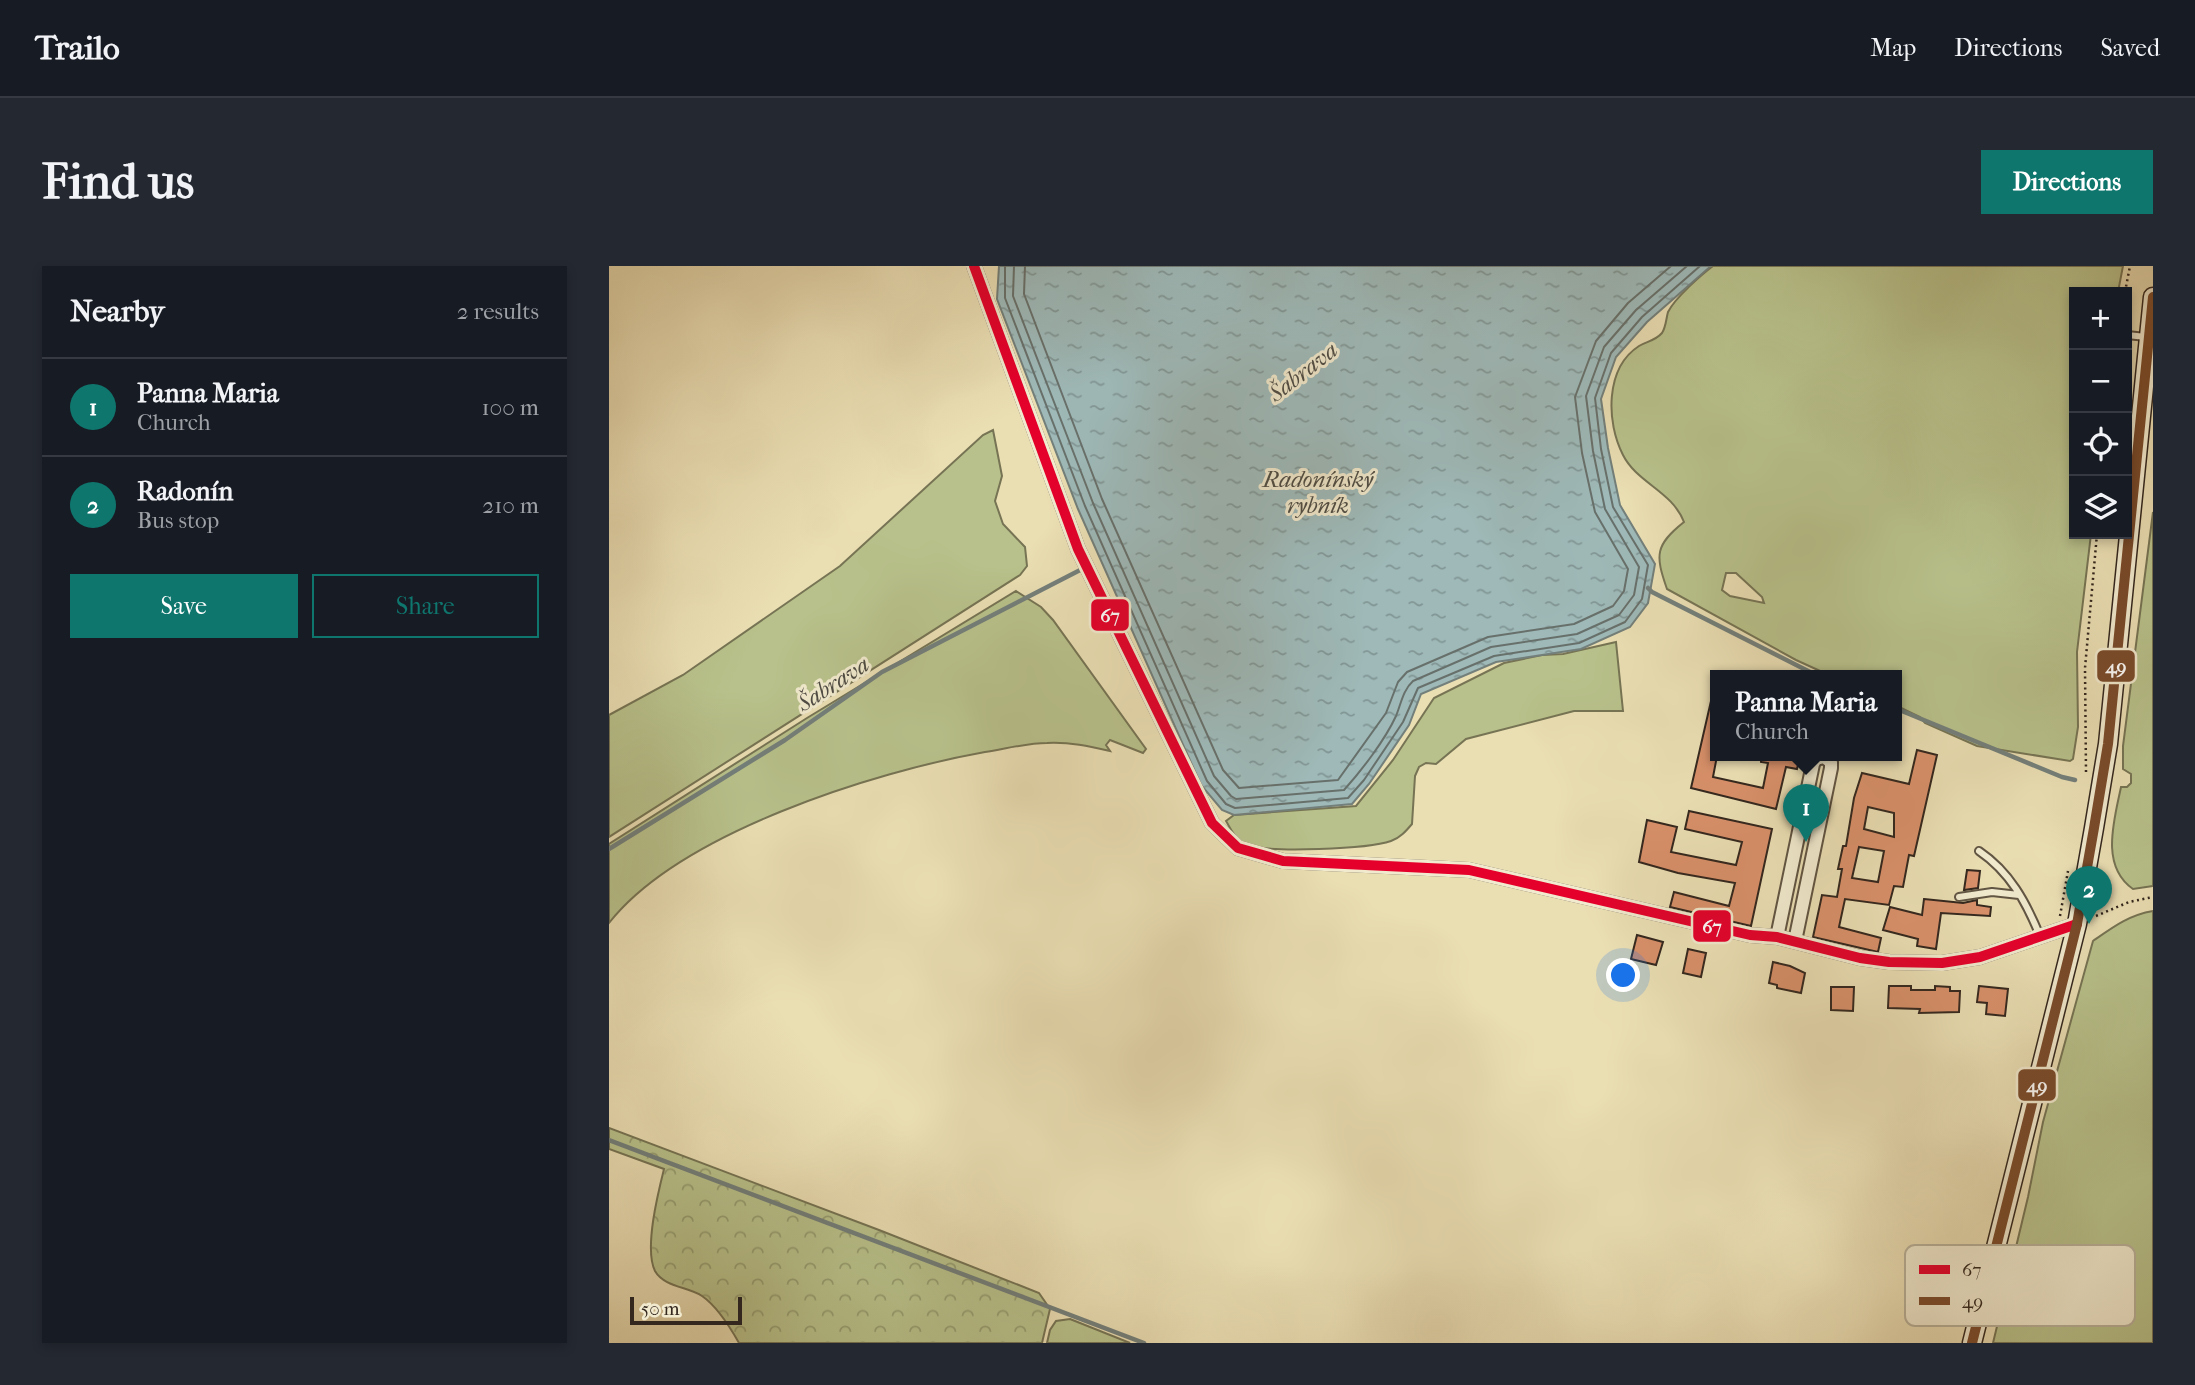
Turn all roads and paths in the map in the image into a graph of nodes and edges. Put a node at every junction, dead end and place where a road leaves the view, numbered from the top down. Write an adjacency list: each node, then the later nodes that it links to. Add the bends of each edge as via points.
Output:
1 (974, 266): 19 (street, via 1078,549 1212,823 1238,848 1283,860 1469,870 1750,935)
2 (2130, 266): 3 (path)
3 (2126, 287)
4 (2153, 297): 6 (main road)
5 (2132, 335): 6 (lane)
6 (2149, 337): 16 (main road, via 2108,744)
7 (2097, 539): 10 (path, via 2085,668)
8 (1815, 761): 19 (street)
9 (1830, 761): 20 (street)
10 (2085, 781)
11 (1979, 851): 13 (lane, via 2008,875)
12 (2069, 867): 17 (path)
13 (2019, 895): 14 (lane, via 1992,892); 18 (lane)
14 (1959, 897)
15 (2153, 897): 16 (path)
16 (2077, 924): 17 (street); 21 (main road)
17 (2057, 930): 18 (street)
18 (2040, 936): 20 (street, via 1971,959 1929,963 1860,958)
19 (1777, 937): 20 (street)
20 (1795, 941)
21 (1997, 1245)
22 (1976, 1326): 23 (main road)
23 (1972, 1343)

